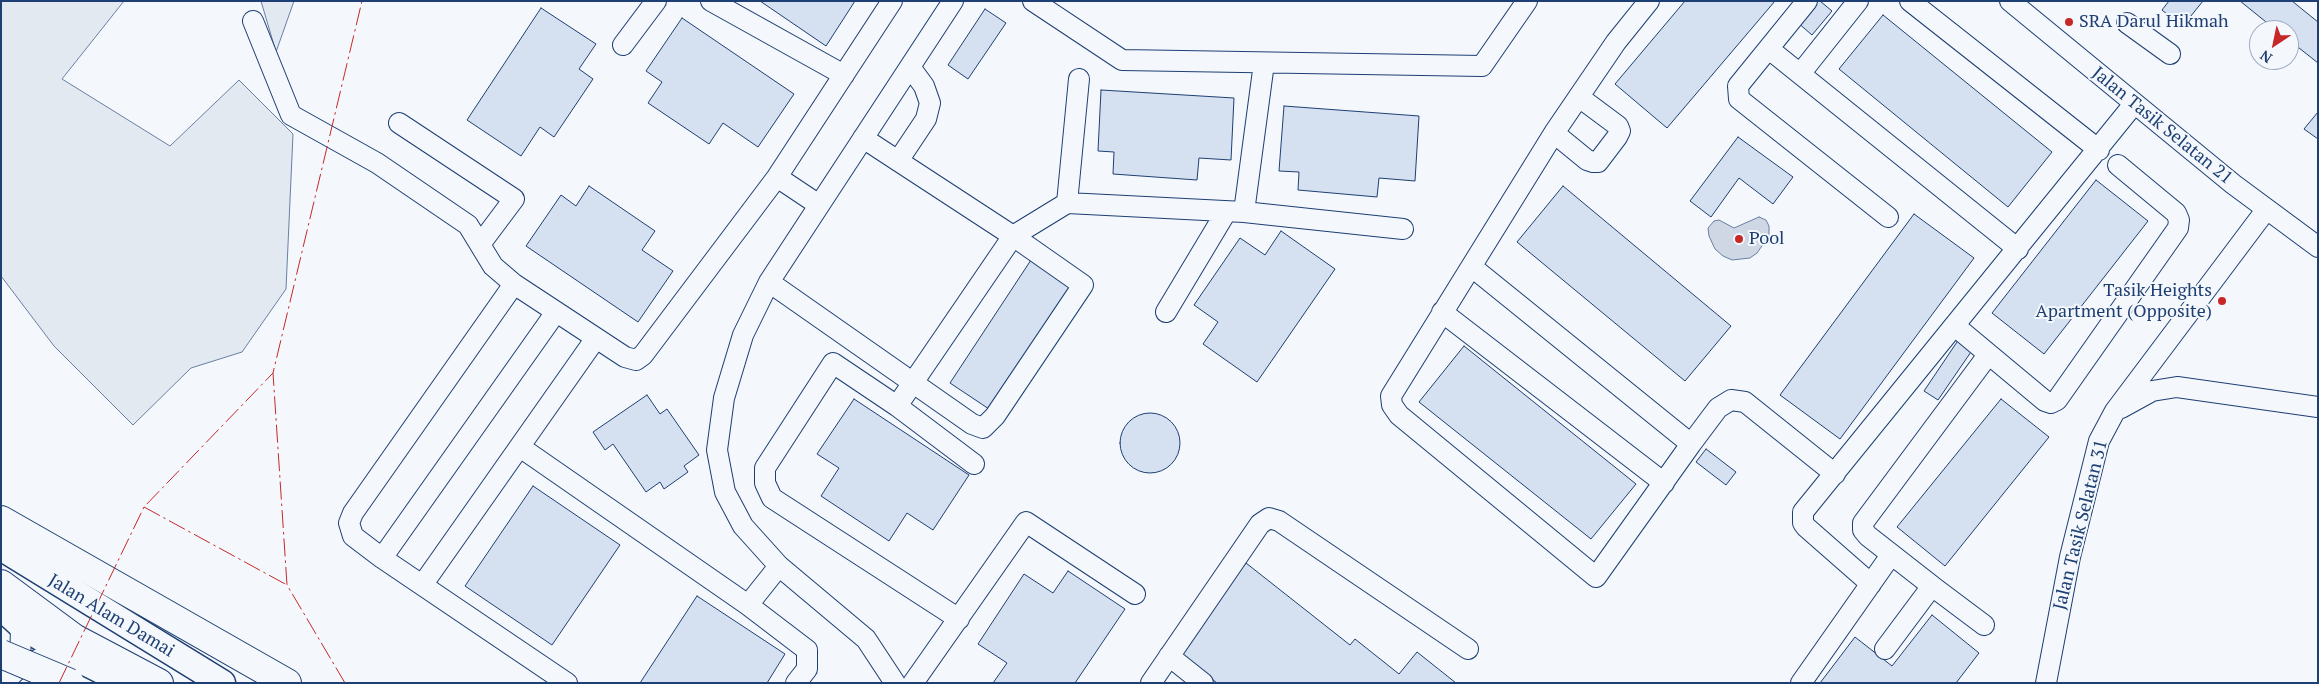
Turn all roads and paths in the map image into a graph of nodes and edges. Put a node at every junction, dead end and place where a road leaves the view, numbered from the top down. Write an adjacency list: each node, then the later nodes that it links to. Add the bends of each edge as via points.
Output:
1 (656, 1): 14 (street)
2 (711, 1): 20 (street)
3 (892, 1): 20 (street)
4 (953, 1): 18 (street)
5 (1033, 1): 17 (street, via 1122,60)
6 (1527, 1): 17 (street, via 1482,66)
7 (1649, 1): 22 (street, via 1616,42)
8 (1807, 1): 15 (street)
9 (1858, 1): 19 (street)
10 (1910, 1): 27 (street)
11 (2010, 1): 23 (street, Jalan Tasik Selatan 21)
12 (253, 21): 38 (street, via 291,115 377,164 468,225)
13 (2127, 23): 16 (street)
14 (624, 45)
15 (1769, 49): 19 (street); 35 (street, via 1738,86 1739,100)
16 (2170, 54)
17 (1264, 63): 34 (street)
18 (910, 67): 26 (street); 28 (street, via 924,86 930,103 926,119)
19 (1800, 74): 40 (street)
20 (844, 75): 30 (street)
21 (1079, 79): 31 (street)
22 (1579, 97): 25 (street); 25 (street, via 1618,126 1617,137 1598,162 1593,162)
23 (2134, 104): 27 (street); 33 (street, Jalan Tasik Selatan 21)
24 (399, 123): 38 (street, via 514,199)
25 (1554, 133): 41 (street)
26 (862, 138): 28 (street); 32 (street)
27 (2099, 150): 40 (street)
28 (898, 162): 37 (street)
29 (2118, 165): 49 (street, via 2176,213 2179,220 2174,234 2058,400 2045,401)
30 (776, 177): 32 (street); 48 (street, via 644,355 636,360)
31 (1067, 203): 34 (street); 37 (street)
32 (820, 205): 42 (street)
33 (2266, 210): 39 (street, Jalan Tasik Selatan 21); 53 (street, Jalan Tasik Selatan 31)
34 (1235, 212): 36 (street); 45 (street)
35 (1888, 217)
36 (1403, 228)
37 (1014, 236): 50 (street); 50 (street, via 1084,285 1006,400 983,428 972,424)
38 (481, 243): 43 (street, via 493,266)
39 (2318, 247)
40 (2018, 249): 47 (street)
41 (1472, 267): 46 (street); 54 (street)
42 (769, 282): 50 (street); 63 (street, via 743,336 724,398 717,450 725,492 742,526)
43 (514, 284): 44 (street); 62 (street, via 353,513 349,523 353,536)
44 (556, 312): 48 (street); 62 (street)
45 (1166, 312)
46 (1442, 312): 58 (street); 58 (street, via 1391,396 1392,405 1399,415 1596,576)
47 (1955, 326): 49 (street); 57 (street)
48 (596, 338): 55 (street)
49 (1988, 354): 61 (street, via 1863,523 1863,530 1868,536)
50 (914, 382): 51 (street)
51 (897, 406): 56 (street); 71 (street, via 833,363 765,468 765,483 772,498)
52 (2318, 407): 53 (street, via 2177,387 2152,391)
53 (2115, 411): 92 (street, Jalan Tasik Selatan 31, via 2099,442 2070,557)
54 (1691, 444): 57 (street, via 1718,408 1731,400 1745,402); 58 (street)
55 (520, 447): 65 (street); 69 (street)
56 (974, 464)
57 (1835, 474): 66 (street, via 1803,512 1803,523)
58 (1664, 483)
59 (1, 520): 84 (highway)
60 (1, 547): 83 (main road, Jalan Alam Damai)
61 (1891, 556): 66 (street); 67 (street)
62 (382, 558): 65 (street)
63 (779, 566): 69 (street); 87 (street, via 866,639)
64 (1, 584): 82 (highway, via 74,638)
65 (423, 584): 85 (street)
66 (1871, 584): 91 (street)
67 (1932, 586): 73 (street); 75 (street)
68 (1135, 594): 71 (street, via 1026,522)
69 (748, 605): 86 (street, via 807,650 807,668)
70 (1, 607): 72 (main road)
71 (958, 619): 88 (street)
72 (21, 625): 76 (main road); 78 (street)
73 (1984, 625)
74 (1468, 649): 77 (street, via 1279,520 1269,518 1260,524)
75 (1885, 649)
76 (61, 650): 78 (street); 81 (main road)
77 (1170, 656): 89 (street); 90 (street)
78 (11, 661): 79 (street); 80 (highway, bridge)
79 (3, 683)
80 (70, 683)
81 (127, 683)
82 (159, 683)
83 (222, 683)
84 (287, 683)
85 (567, 683)
86 (796, 683)
87 (895, 683)
88 (913, 683)
89 (1151, 683)
90 (1203, 683)
91 (1801, 683)
92 (2046, 683)

